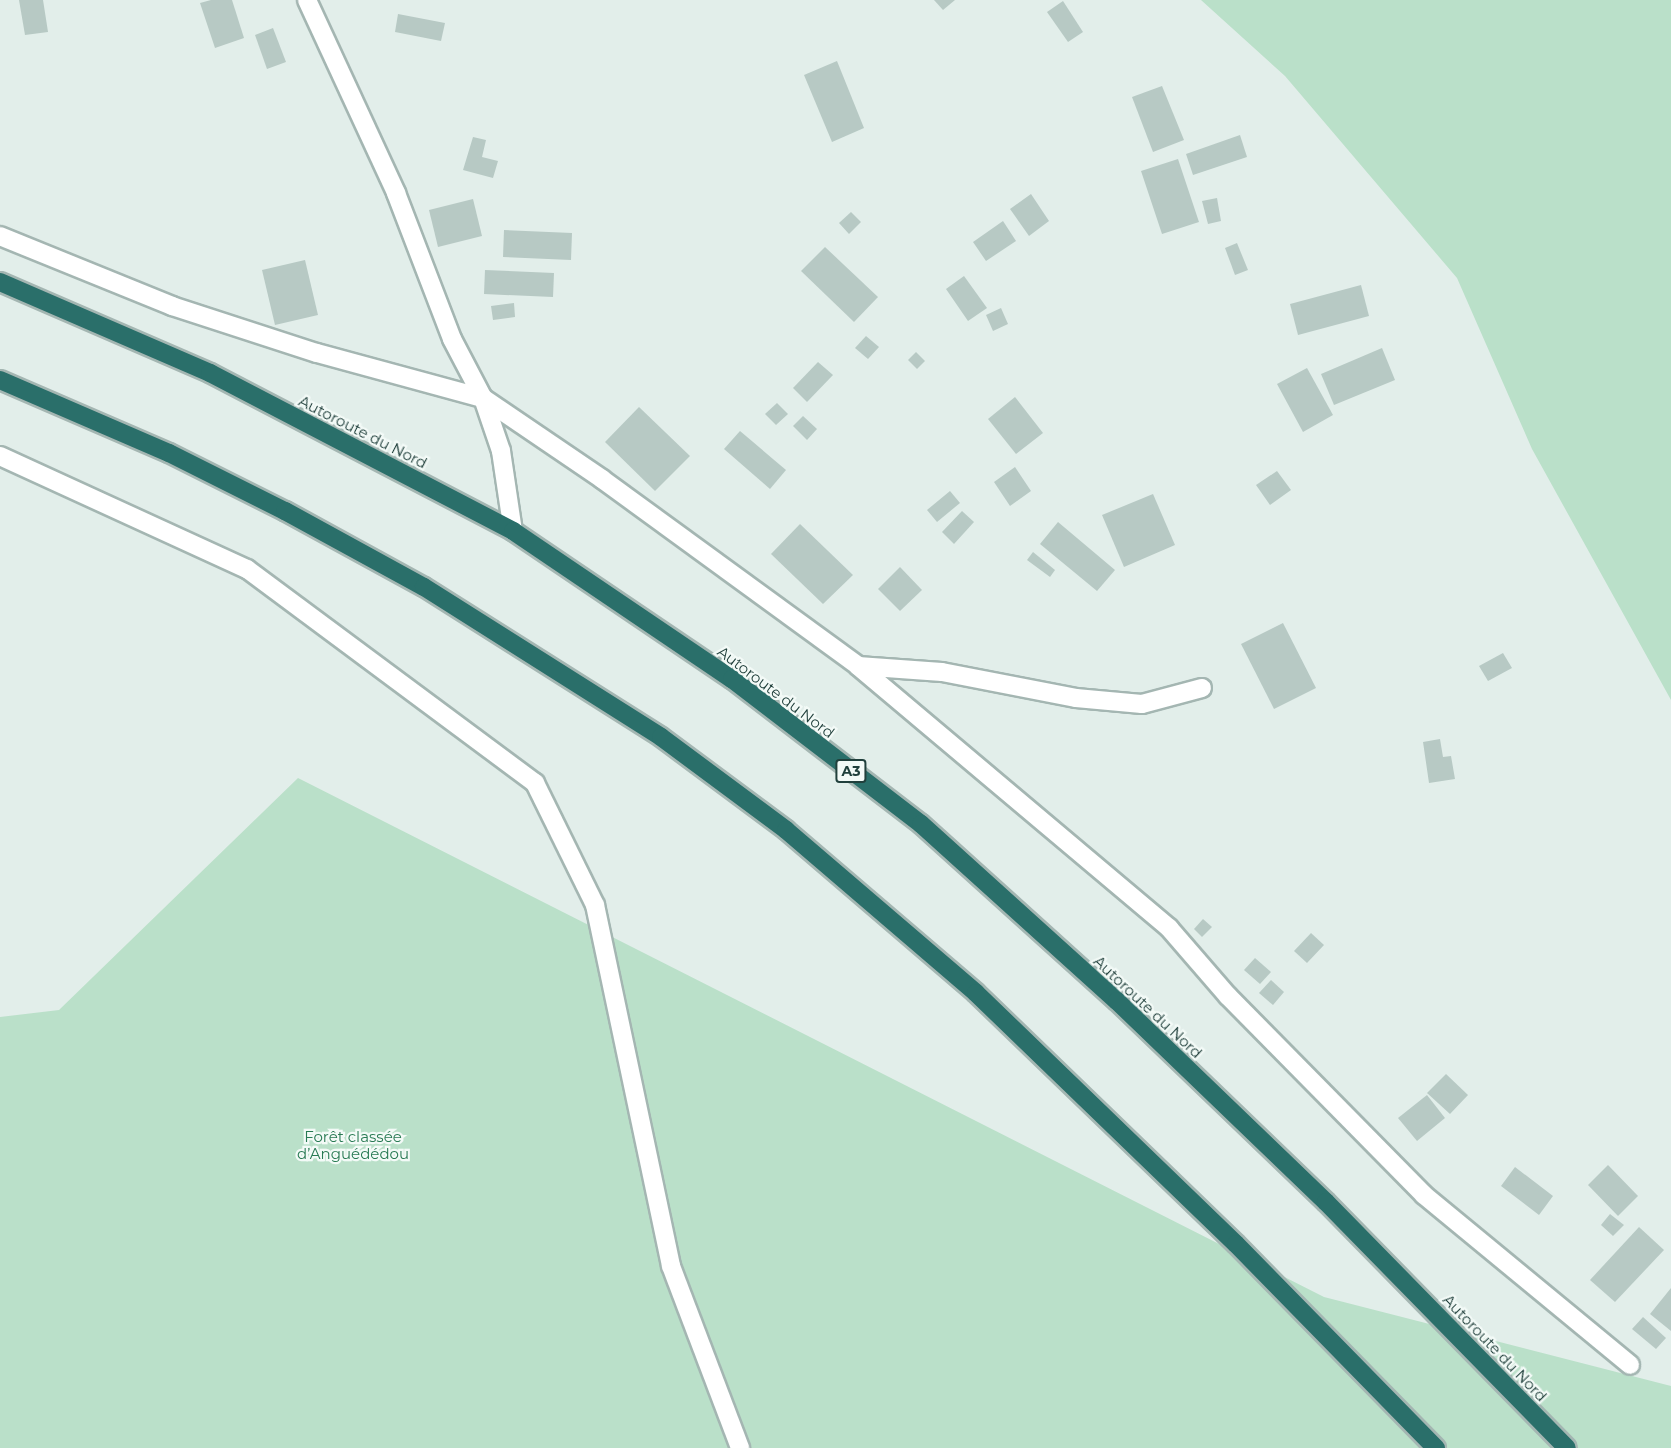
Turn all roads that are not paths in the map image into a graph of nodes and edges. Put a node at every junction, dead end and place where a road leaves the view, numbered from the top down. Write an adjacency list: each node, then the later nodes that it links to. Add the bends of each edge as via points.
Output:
1 (307, 0): 5 (street, via 396,193 453,339)
2 (0, 236): 5 (street, via 172,306 317,353)
3 (0, 282): 7 (highway, Autoroute du Nord / A3, via 210,373)
4 (0, 380): 12 (highway, via 169,453 424,587 651,731 786,830 976,993 1236,1244)
5 (483, 398): 7 (street, via 501,451); 8 (street, via 602,479)
6 (0, 456): 11 (street, via 247,569 535,783 595,905 671,1266)
7 (513, 531): 13 (highway, Autoroute du Nord / A3, via 732,680 921,824 1117,1002 1326,1202)
8 (858, 666): 9 (street, via 942,672 1076,698 1142,704); 10 (street, via 1169,928 1228,996 1424,1195)
9 (1202, 688)
10 (1630, 1365)
11 (740, 1448)
12 (1436, 1448)
13 (1567, 1448)

